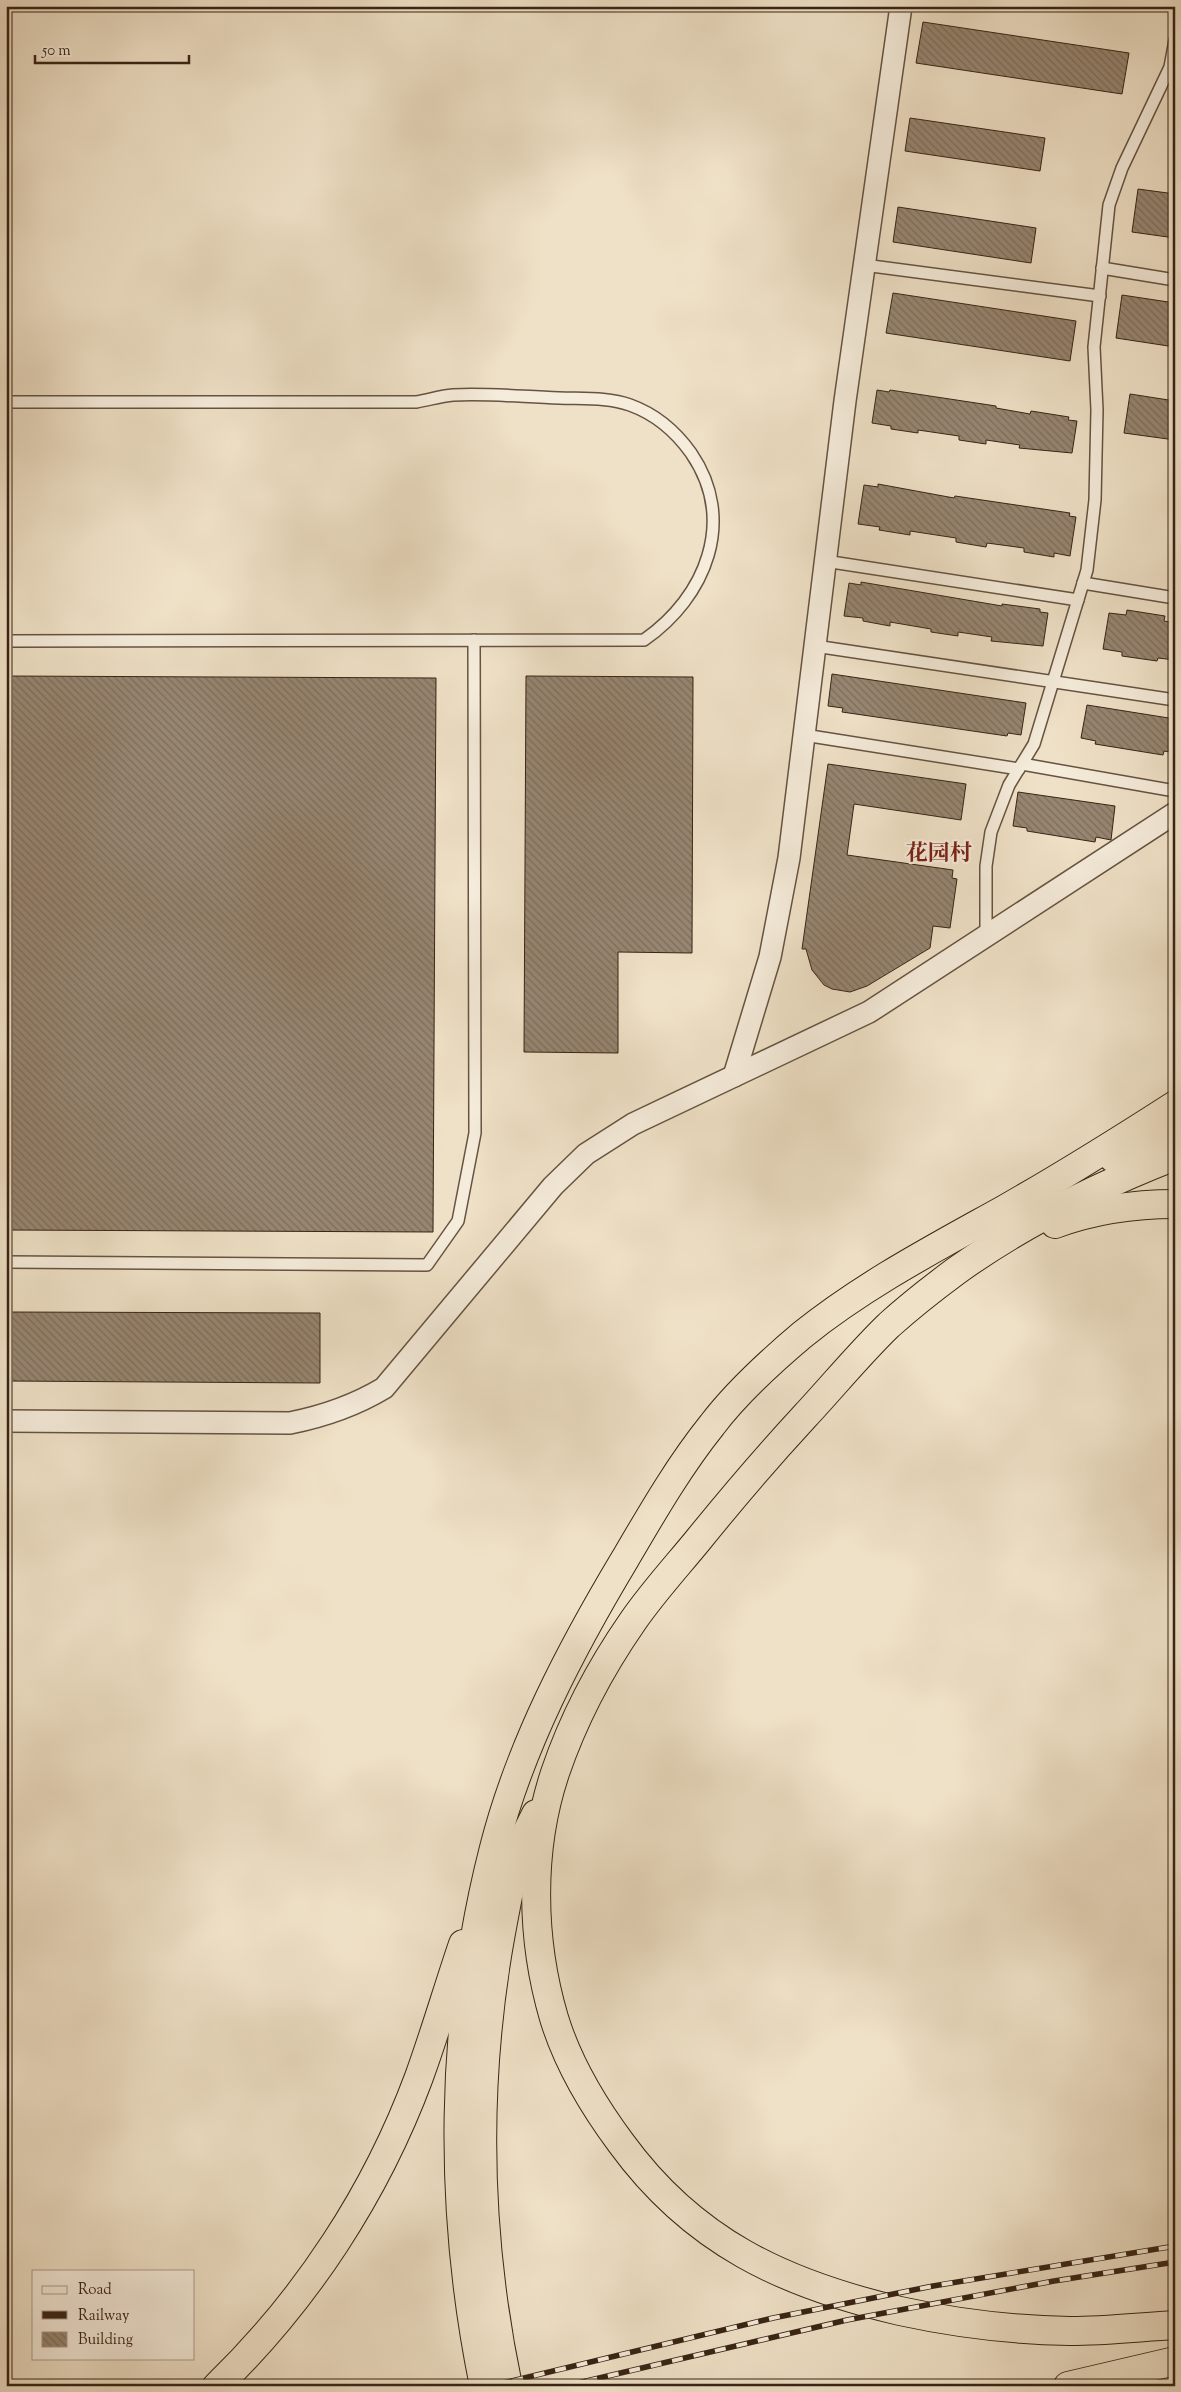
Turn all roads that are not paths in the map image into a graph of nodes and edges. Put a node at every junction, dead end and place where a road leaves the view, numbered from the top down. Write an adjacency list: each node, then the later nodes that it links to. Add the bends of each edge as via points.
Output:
1 (901, 6): 3 (street)
2 (1175, 40): 4 (lane, via 1170,67 1122,168 1109,205)
3 (864, 265): 6 (lane); 8 (street)
4 (1102, 268): 5 (lane); 6 (lane)
5 (1175, 280)
6 (1100, 296): 9 (lane, via 1094,347 1097,410 1095,500)
7 (6, 402): 12 (lane, via 416,402 453,395 612,400 645,412 673,431 704,477 713,512 710,550 704,568 686,602 674,616 644,640)
8 (825, 561): 11 (lane); 14 (street)
9 (1083, 583): 10 (lane); 11 (lane)
10 (1175, 598)
11 (1078, 600): 15 (lane)
12 (474, 640): 13 (lane); 29 (lane, via 475,1133 458,1221 427,1265)
13 (6, 641)
14 (815, 646): 15 (lane); 17 (street)
15 (1053, 682): 16 (lane); 18 (lane, via 1034,744)
16 (1175, 700)
17 (804, 735): 18 (lane); 22 (street, via 789,858 770,957)
18 (1020, 767): 19 (lane); 21 (lane, via 1009,785 988,847)
19 (1175, 791)
20 (1175, 813): 21 (street)
21 (986, 936): 22 (street, via 869,1012)
22 (734, 1076): 30 (street, via 633,1124 586,1154 554,1186 384,1388 350,1406 312,1419 268,1424)
23 (1175, 1105): 26 (highway)
24 (1175, 1135): 26 (highway)
25 (1175, 1156): 28 (highway, via 1079,1198)
26 (1076, 1169): 32 (highway, via 869,1286 801,1336 712,1424 645,1525 578,1643 526,1753)
27 (1175, 1204): 28 (highway, via 1138,1206 1074,1217)
28 (988, 1249): 31 (highway, via 889,1325 761,1464 635,1618 596,1683)
29 (6, 1262)
30 (6, 1421)
31 (556, 1773): 33 (highway, via 542,1823 536,1881 549,2002 568,2057 597,2111 635,2164 683,2212 710,2234 763,2266 820,2289 885,2307 968,2323 1018,2328 1097,2330); 37 (highway, via 517,1853 495,1967 486,2039 481,2167 484,2227)
32 (494, 1847): 35 (highway, via 419,2078 382,2161 316,2272 263,2339); 36 (highway, via 471,1972 459,2102 461,2229 467,2290)
33 (1175, 2325)
34 (1175, 2361): 38 (highway)
35 (217, 2386)
36 (484, 2386)
37 (508, 2386)
38 (1068, 2386)

